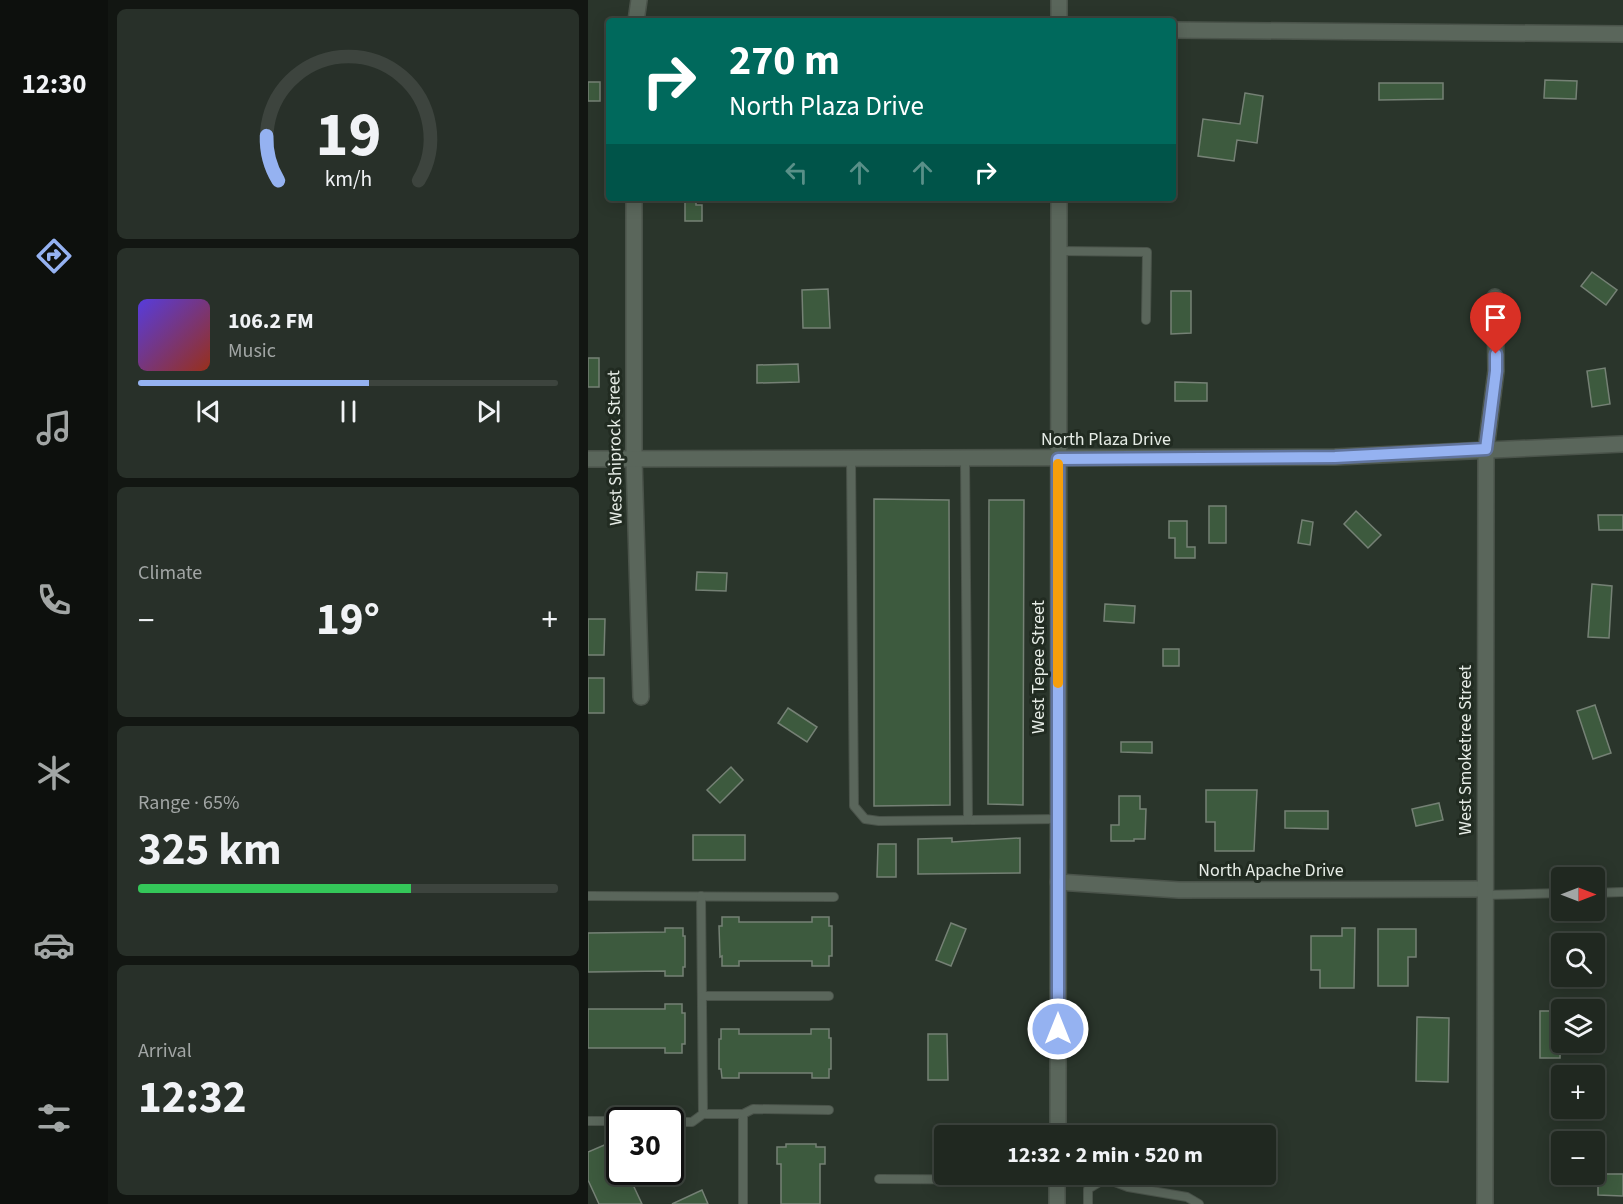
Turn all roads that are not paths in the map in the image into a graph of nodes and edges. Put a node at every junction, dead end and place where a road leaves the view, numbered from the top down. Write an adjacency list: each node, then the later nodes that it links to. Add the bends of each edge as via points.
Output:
1 (639, 0): 3 (street)
2 (1059, 0): 4 (street)
3 (636, 18)
4 (1059, 18)
5 (1176, 30): 6 (street)
6 (1623, 34)
7 (634, 201): 15 (street, West Shiprock Street)
8 (1059, 201): 9 (street, West Tepee Street)
9 (1059, 251): 11 (lane, via 1147,252); 18 (street, West Tepee Street)
10 (1495, 297): 13 (street, West Smoketree Street, via 1496,371)
11 (1146, 320)
12 (1623, 444): 13 (street, North Plaza Drive)
13 (1486, 449): 18 (street, North Plaza Drive, via 1335,457); 23 (street, West Smoketree Street)
14 (588, 459): 15 (street, North Plaza Drive)
15 (634, 459): 16 (street, North Plaza Drive); 19 (street, West Shiprock Street)
16 (851, 459): 17 (street, North Plaza Drive); 21 (lane, via 854,806 865,819 879,821)
17 (965, 459): 18 (street, North Plaza Drive); 21 (lane)
18 (1058, 459): 20 (street, West Tepee Street)
19 (641, 697)
20 (1058, 819): 21 (lane); 22 (street, West Tepee Street)
21 (968, 820)
22 (1058, 882): 23 (street, North Apache Drive, via 1179,890); 38 (street, West Tepee Street)
23 (1484, 892): 25 (lane); 46 (street, West Smoketree Street)
24 (1623, 892): 26 (lane)
25 (1551, 893)
26 (1605, 893)
27 (588, 896): 28 (lane)
28 (701, 896): 29 (lane); 30 (lane)
29 (834, 897)
30 (702, 996): 31 (lane); 33 (lane)
31 (829, 996)
32 (829, 1110): 34 (lane, via 753,1109)
33 (703, 1114): 34 (lane); 37 (lane, via 692,1122)
34 (743, 1114): 42 (lane)
35 (588, 1121): 36 (lane)
36 (606, 1121)
37 (684, 1122)
38 (1058, 1125)
39 (934, 1178): 40 (lane)
40 (879, 1179)
41 (1057, 1185): 43 (street)
42 (743, 1204)
43 (1057, 1204)
44 (1088, 1204): 45 (lane, via 1088,1189 1101,1181 1187,1197)
45 (1199, 1204)
46 (1485, 1204)

